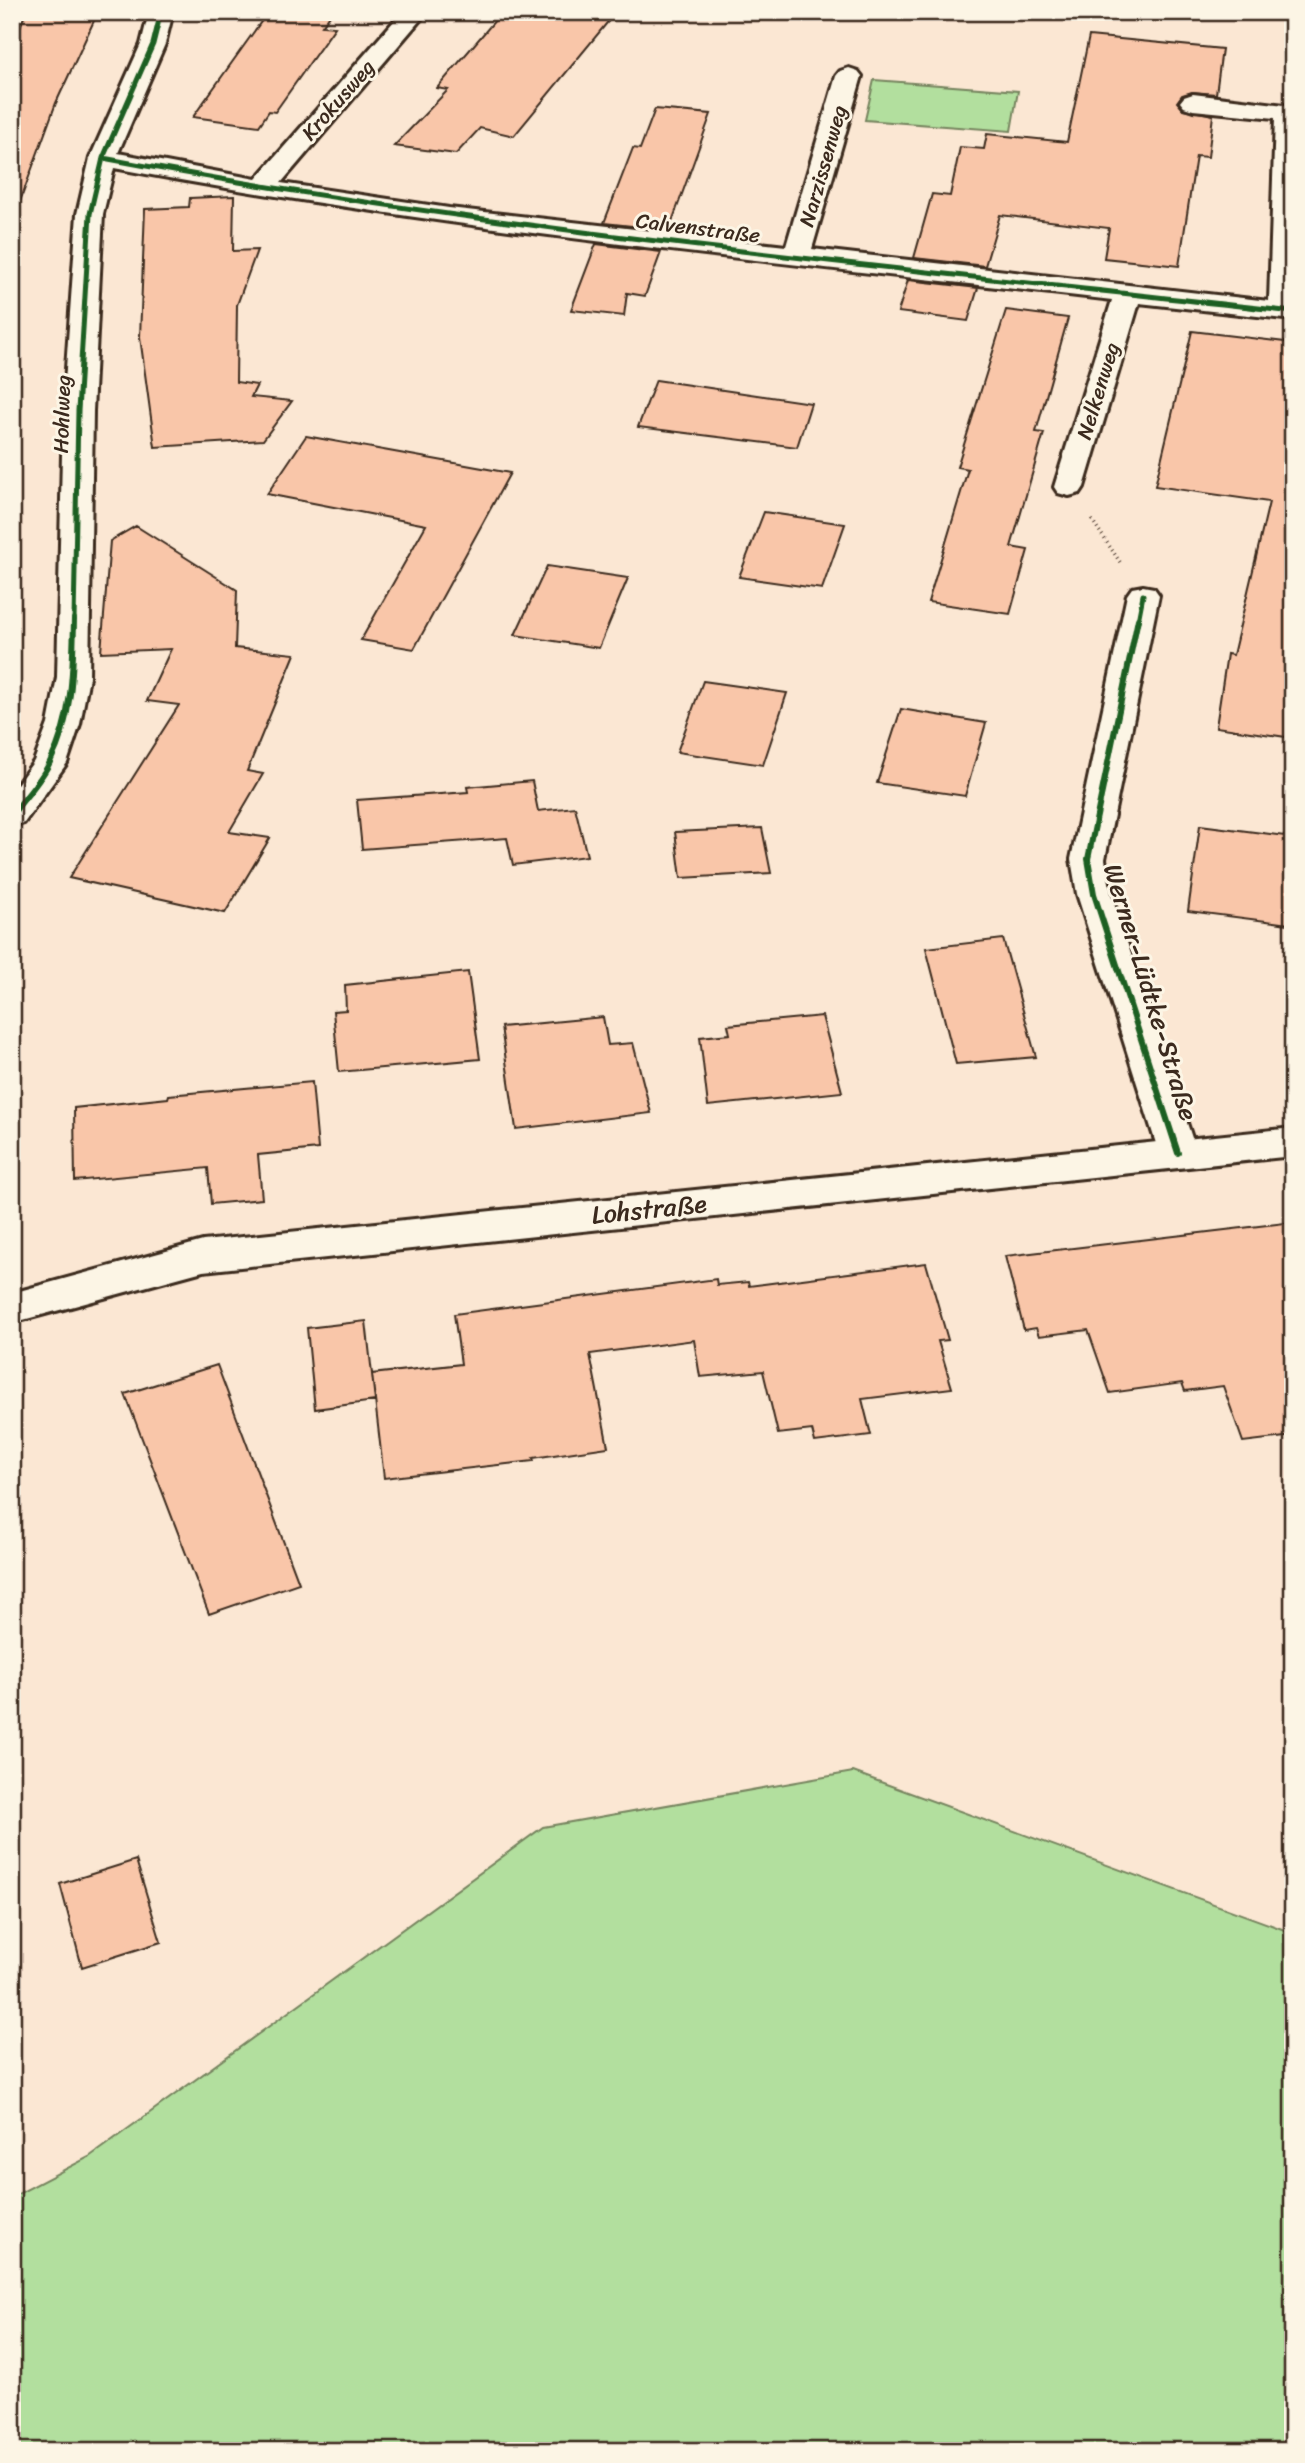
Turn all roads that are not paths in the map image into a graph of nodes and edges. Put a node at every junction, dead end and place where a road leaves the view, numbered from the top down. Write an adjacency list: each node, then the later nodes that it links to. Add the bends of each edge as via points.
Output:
1 (161, 12): 6 (street, Hohlweg, via 153,44)
2 (415, 12): 7 (street, Krokusweg)
3 (849, 76): 8 (street, Narzissenweg)
4 (1193, 102): 5 (street)
5 (1290, 112): 10 (street)
6 (103, 158): 7 (street, Calvenstraße); 13 (street, Hohlweg, via 90,214 78,411 73,677 50,763)
7 (262, 188): 8 (street, Calvenstraße, via 449,216)
8 (796, 257): 9 (street, Calvenstraße)
9 (1127, 295): 10 (street, Calvenstraße); 11 (street, Nelkenweg)
10 (1288, 312)
11 (1069, 487)
12 (1143, 596): 15 (street, Werner-Lüdtke-Straße, via 1088,859 1094,894)
13 (12, 815)
14 (1293, 1142): 15 (street, Lohstraße)
15 (1178, 1153): 16 (street, Lohstraße, via 204,1256)
16 (12, 1308)

